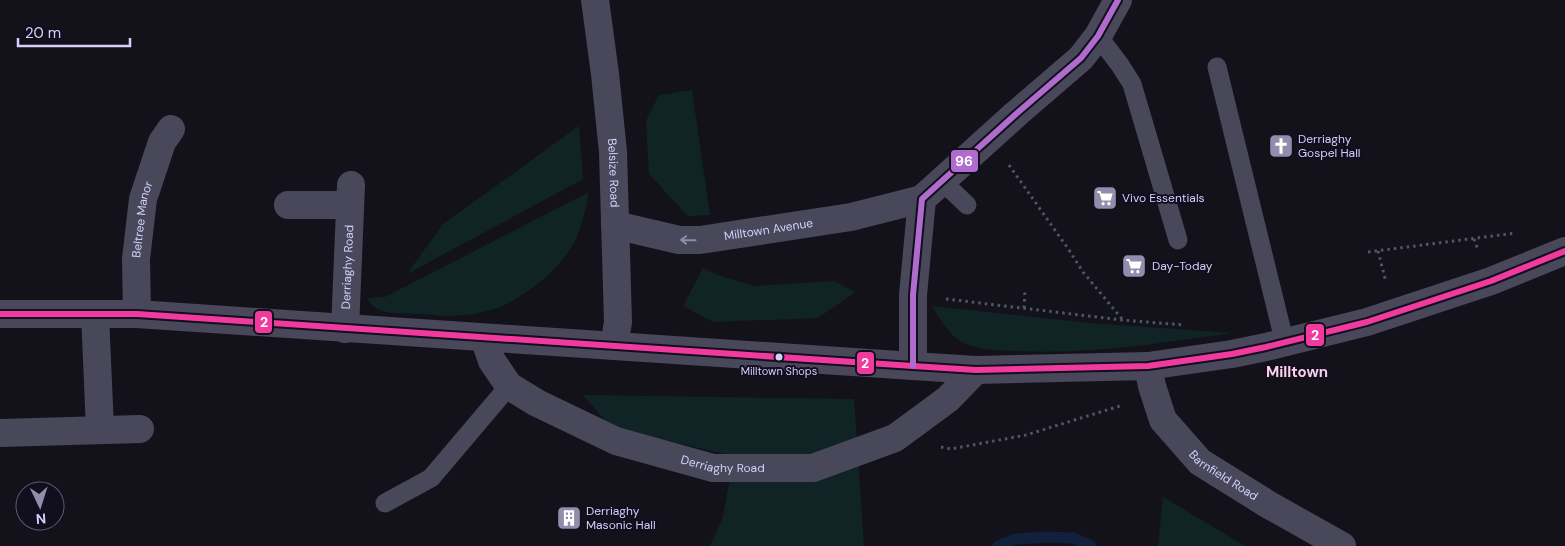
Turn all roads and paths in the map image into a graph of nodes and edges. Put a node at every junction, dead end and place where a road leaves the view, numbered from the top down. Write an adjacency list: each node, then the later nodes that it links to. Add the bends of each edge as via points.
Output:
1 (596, 0): 11 (street, Belsize Road, via 613,152)
2 (1118, 0): 3 (street, Milltown Avenue)
3 (1098, 36): 6 (street, Milltown Avenue, via 1081,58); 13 (lane, via 1132,84)
4 (1217, 67): 26 (lane)
5 (171, 129): 21 (street, Beltree Manor, via 162,142 143,199 136,259)
6 (991, 136): 7 (street, Milltown Avenue); 22 (path, via 1082,272)
7 (942, 181): 8 (street, Milltown Avenue); 10 (lane)
8 (922, 199): 11 (street, Milltown Avenue, one-way to 11, via 851,217 700,240 679,240); 17 (street)
9 (288, 205): 24 (street, Derriaghy Road, via 351,195)
10 (967, 205)
11 (615, 225): 27 (street, Belsize Road, via 618,322)
12 (1503, 235): 15 (path)
13 (1178, 240)
14 (1565, 251): 26 (street, via 1491,281 1394,314)
15 (1368, 252)
16 (1025, 291): 18 (path)
17 (913, 295): 18 (path); 28 (street)
18 (1024, 308): 22 (path)
19 (0, 314): 20 (street)
20 (96, 314): 21 (street); 33 (street)
21 (136, 314): 24 (street)
22 (1122, 320): 23 (path)
23 (1188, 325)
24 (345, 329): 25 (street)
25 (484, 338): 27 (street); 31 (street, Derriaghy Road, via 492,361)
26 (1285, 344): 29 (street)
27 (614, 346): 28 (street)
28 (913, 366): 30 (street)
29 (1148, 366): 30 (street); 32 (street, Barnfield Road)
30 (976, 370): 36 (street, Derriaghy Road, via 948,399)
31 (509, 386): 36 (street, Derriaghy Road, via 616,441 713,468 813,468); 37 (lane, via 431,478)
32 (1155, 395): 36 (path, via 1026,435 951,449); 38 (street, Barnfield Road, via 1163,420 1200,462)
33 (100, 429): 34 (street); 35 (street)
34 (140, 429)
35 (0, 433)
36 (895, 438)
37 (384, 503)
38 (1342, 546)

